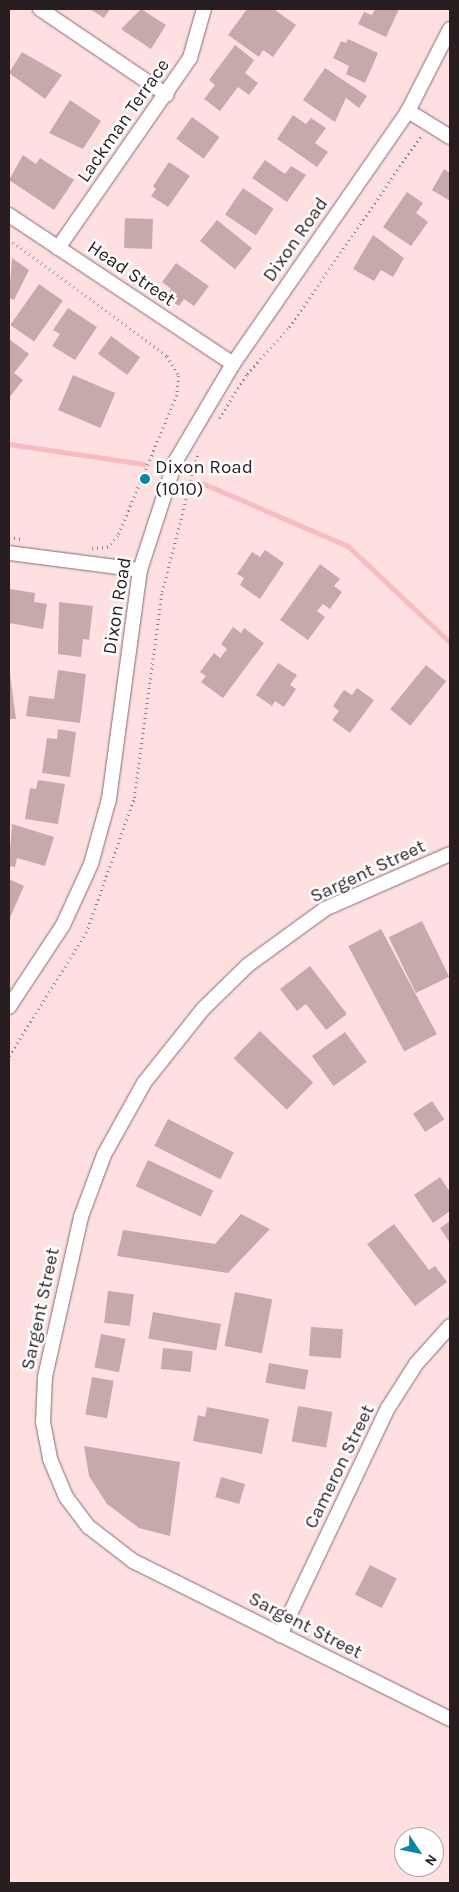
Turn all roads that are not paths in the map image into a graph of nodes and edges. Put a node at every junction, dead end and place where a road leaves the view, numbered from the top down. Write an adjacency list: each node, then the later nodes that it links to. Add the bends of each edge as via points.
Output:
1 (40, 9): 4 (street)
2 (204, 9): 4 (street, Lackman Terrace, via 190,58)
3 (450, 29): 5 (street, Dixon Road)
4 (166, 94): 8 (street, Lackman Terrace)
5 (408, 111): 6 (street); 9 (street, Dixon Road)
6 (450, 137)
7 (9, 215): 8 (street, Head Street)
8 (58, 248): 9 (street, Head Street)
9 (233, 364): 11 (street, Dixon Road, via 175,462)
10 (9, 553): 11 (street)
11 (140, 570): 13 (street, Dixon Road, via 109,799 91,864 63,926)
12 (450, 854): 15 (street, Sargent Street, via 325,909 248,964 171,1046 144,1083 104,1155 81,1217 45,1377 43,1422 50,1459 66,1497 89,1527 133,1561)
13 (9, 1007)
14 (450, 1326): 15 (street, Cameron Street, via 416,1364 388,1408)
15 (280, 1635): 16 (street, Sargent Street)
16 (450, 1719)

